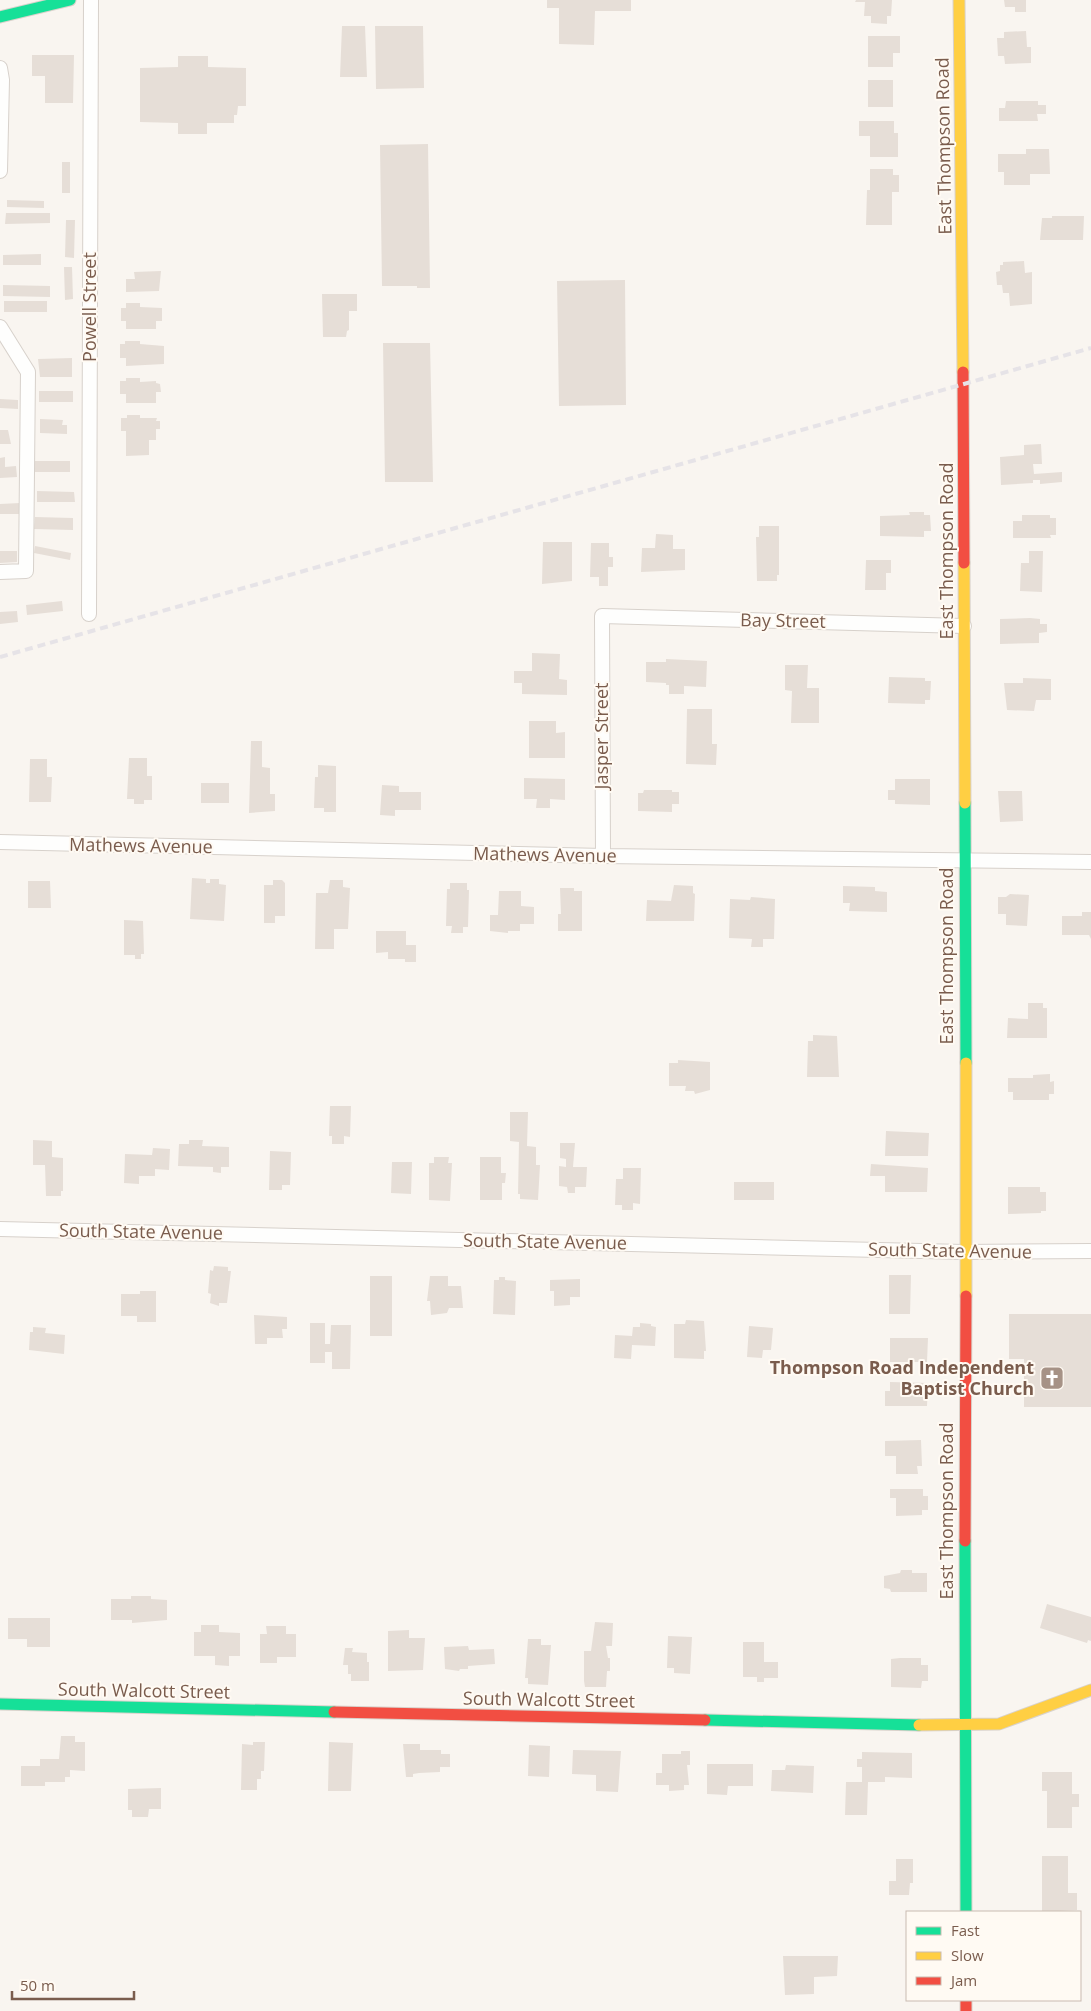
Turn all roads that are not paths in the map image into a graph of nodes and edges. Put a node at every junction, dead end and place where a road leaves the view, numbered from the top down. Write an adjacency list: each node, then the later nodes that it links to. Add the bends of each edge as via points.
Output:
1 (70, 0): 4 (main road)
2 (91, 0): 9 (street, Powell Street)
3 (959, 0): 11 (main road, East Thompson Road, via 965,383)
4 (0, 17)
5 (0, 68): 6 (street)
6 (0, 171)
7 (0, 327): 8 (street, via 28,372 26,571)
8 (0, 572)
9 (89, 614)
10 (602, 616): 11 (street, Bay Street); 13 (street, Jasper Street)
11 (964, 626): 14 (main road, East Thompson Road)
12 (0, 842): 13 (street, Mathews Avenue)
13 (603, 856): 14 (street, Mathews Avenue)
14 (965, 862): 15 (street, Mathews Avenue); 18 (main road, East Thompson Road)
15 (1091, 862)
16 (0, 1229): 18 (street, South State Avenue)
17 (1091, 1251): 18 (street, South State Avenue)
18 (964, 1252): 21 (main road, East Thompson Road)
19 (1091, 1690): 21 (main road, South Walcott Street, via 1000,1724)
20 (0, 1704): 21 (main road, South Walcott Street)
21 (965, 1726): 22 (main road, East Thompson Road)
22 (966, 1911)

